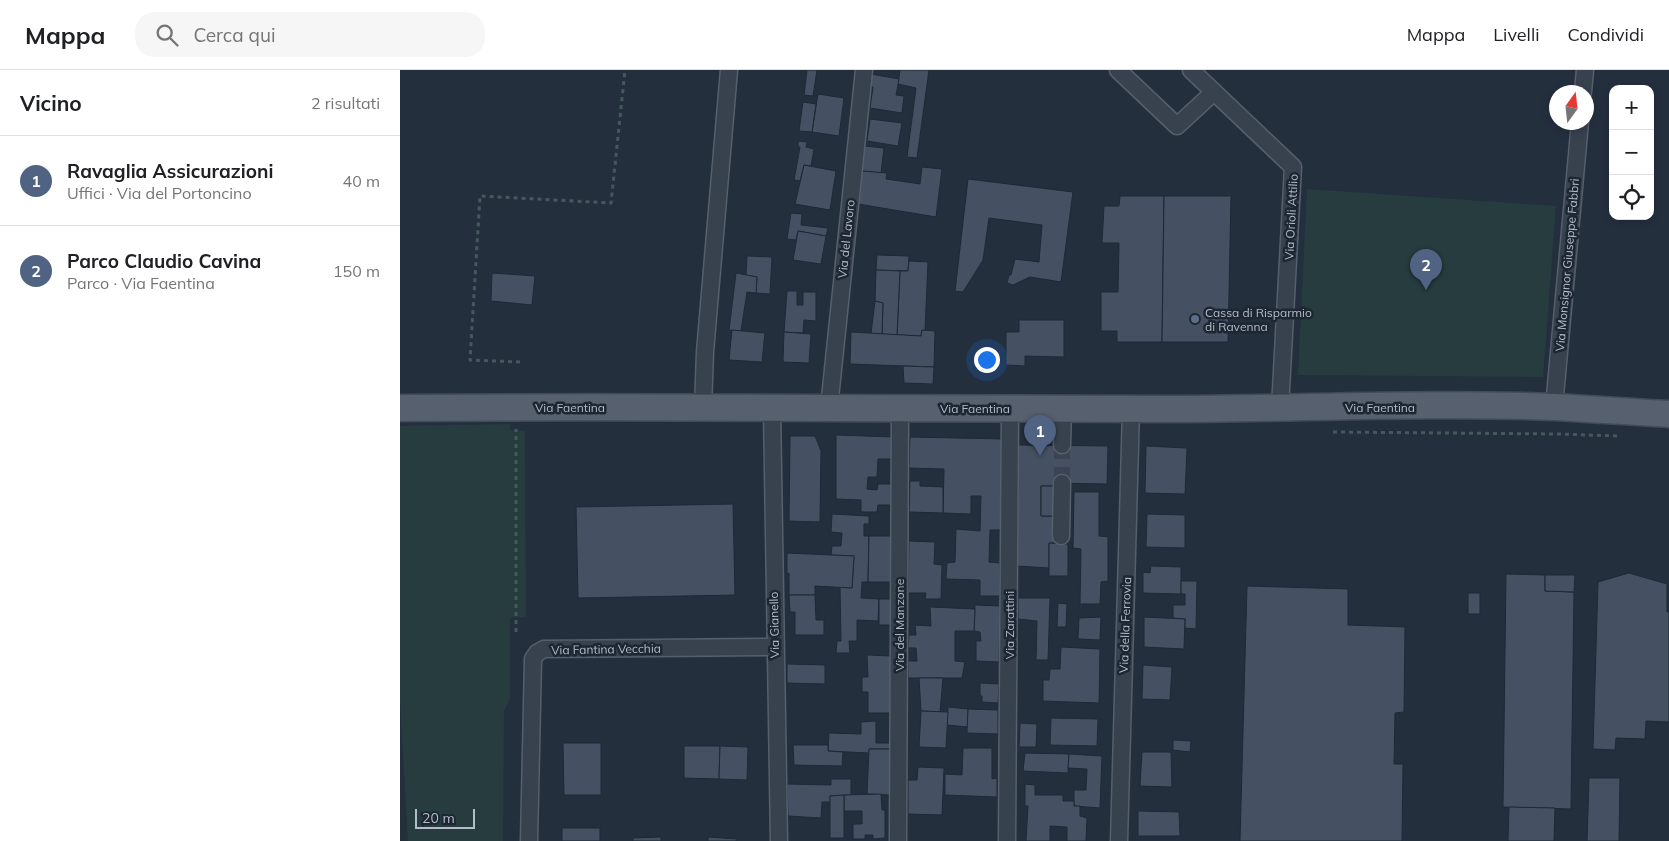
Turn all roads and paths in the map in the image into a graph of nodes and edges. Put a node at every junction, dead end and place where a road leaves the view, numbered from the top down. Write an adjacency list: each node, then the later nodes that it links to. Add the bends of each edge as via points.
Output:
1 (625, 70): 10 (path, via 611,203 480,196 470,360)
2 (729, 70): 13 (street)
3 (864, 70): 14 (street, Via del Lavoro)
4 (1118, 70): 8 (street, via 1177,126)
5 (1191, 70): 8 (street, Via Orioli Attilio)
6 (1585, 70): 7 (street)
7 (1584, 85)
8 (1214, 92): 17 (street, Via Orioli Attilio, via 1294,167)
9 (1579, 130): 11 (street, Via Monsignor Giuseppe Fabbri)
10 (520, 362)
11 (1554, 407): 17 (main road, Via Faentina); 21 (main road, Via Faentina)
12 (400, 408): 13 (main road, Via Faentina)
13 (703, 408): 18 (main road, Via Faentina)
14 (829, 408): 15 (main road, Via Faentina); 18 (main road, Via Faentina)
15 (900, 408): 16 (main road, Via Faentina); 32 (street, Via del Manzone)
16 (1010, 408): 19 (main road, Via Faentina); 33 (street, Via Zarattini)
17 (1280, 408): 20 (main road, Via Faentina)
18 (772, 409): 29 (street, Via Gianello)
19 (1063, 409): 20 (main road, Via Faentina); 25 (street)
20 (1131, 409): 34 (street, Via della Ferrovia)
21 (1669, 414)
22 (516, 424): 28 (path)
23 (1381, 433): 24 (path)
24 (1623, 436)
25 (1062, 445)
26 (1062, 483): 27 (street)
27 (1061, 536)
28 (516, 632)
29 (774, 647): 30 (street, Via Fantina Vecchia, via 544,649 537,653 533,659); 31 (street, Via Gianello)
30 (530, 841)
31 (779, 841)
32 (898, 841)
33 (1007, 841)
34 (1119, 841)

